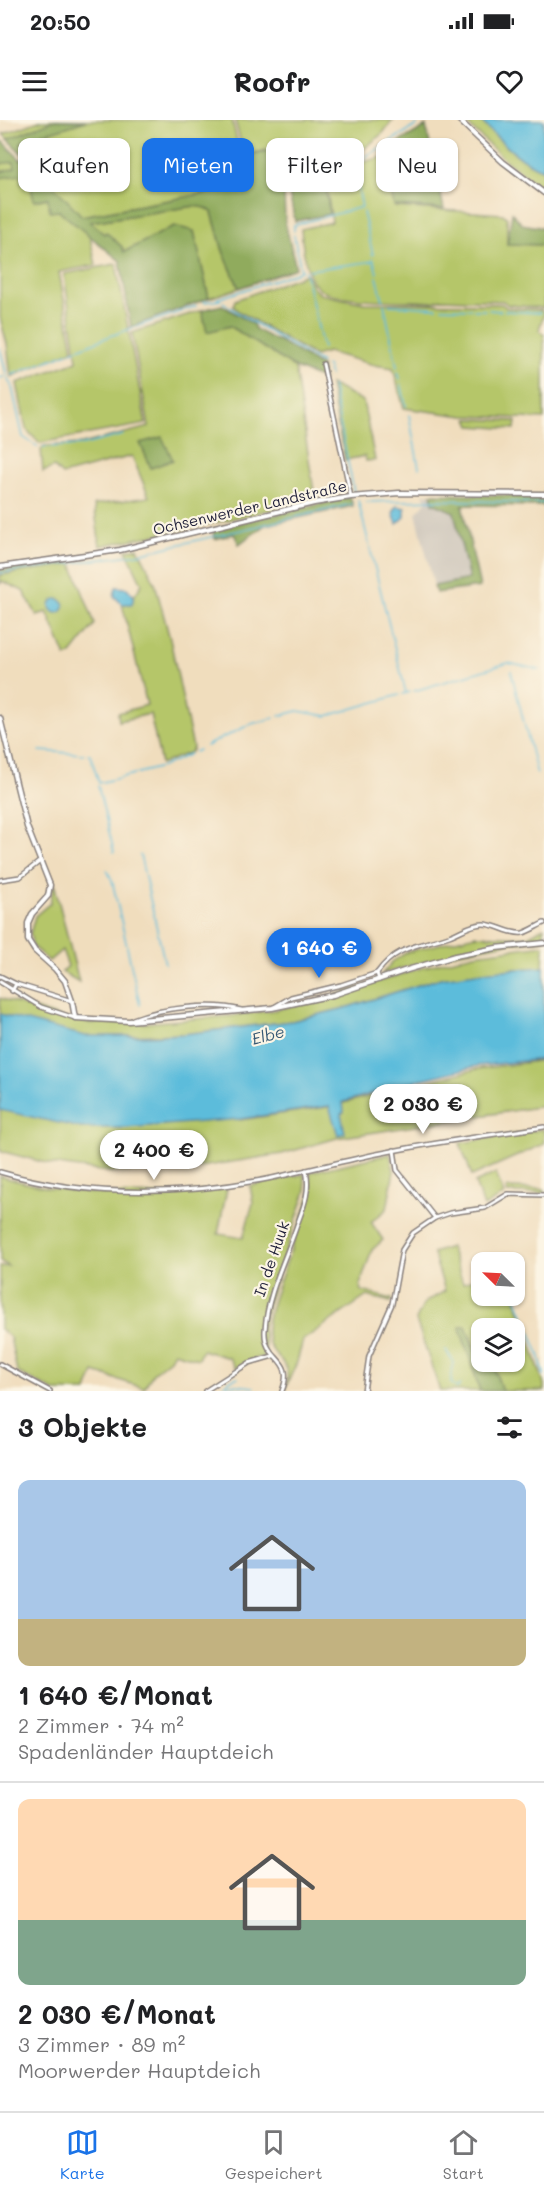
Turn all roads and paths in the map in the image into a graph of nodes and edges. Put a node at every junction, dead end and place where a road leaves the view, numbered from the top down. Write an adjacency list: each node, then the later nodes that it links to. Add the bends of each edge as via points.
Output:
1 (459, 120): 2 (street, via 503,162)
2 (544, 193)
3 (323, 364): 5 (street)
4 (544, 495): 5 (street, Ochsenwerder Landstraße)
5 (351, 496): 6 (street, Ochsenwerder Landstraße, via 120,550)
6 (0, 567)
7 (0, 718): 8 (street)
8 (39, 862): 9 (street, via 20,877); 18 (street, via 50,891 32,914 28,940 61,975)
9 (0, 880)
10 (544, 923): 12 (street, via 515,933 496,925 475,924 404,949)
11 (544, 943): 14 (street, via 455,956)
12 (377, 973): 14 (street); 19 (street, via 291,997)
13 (0, 976): 16 (street)
14 (379, 980): 19 (street)
15 (0, 982): 17 (street)
16 (16, 984): 17 (street); 18 (street)
17 (12, 991): 21 (street, via 53,1013)
18 (72, 1001): 21 (street)
19 (272, 1008): 20 (street)
20 (242, 1011): 22 (street); 22 (street, via 226,1006 153,1011)
21 (75, 1018): 22 (street)
22 (129, 1021)
23 (544, 1127): 24 (street)
24 (394, 1150): 25 (street); 28 (street, via 397,1170)
25 (306, 1170): 26 (street, via 219,1186 155,1191 64,1187); 29 (street, In de Huuk, via 309,1191 267,1317 265,1341)
26 (0, 1172)
27 (544, 1195): 28 (street, via 508,1194 485,1208)
28 (435, 1218): 34 (street, via 413,1233 402,1250 392,1304 369,1356)
29 (273, 1356): 32 (street, via 249,1362); 33 (street, In de Huuk, via 284,1365)
30 (0, 1364): 31 (street)
31 (50, 1391)
32 (205, 1391)
33 (282, 1391)
34 (364, 1391)

